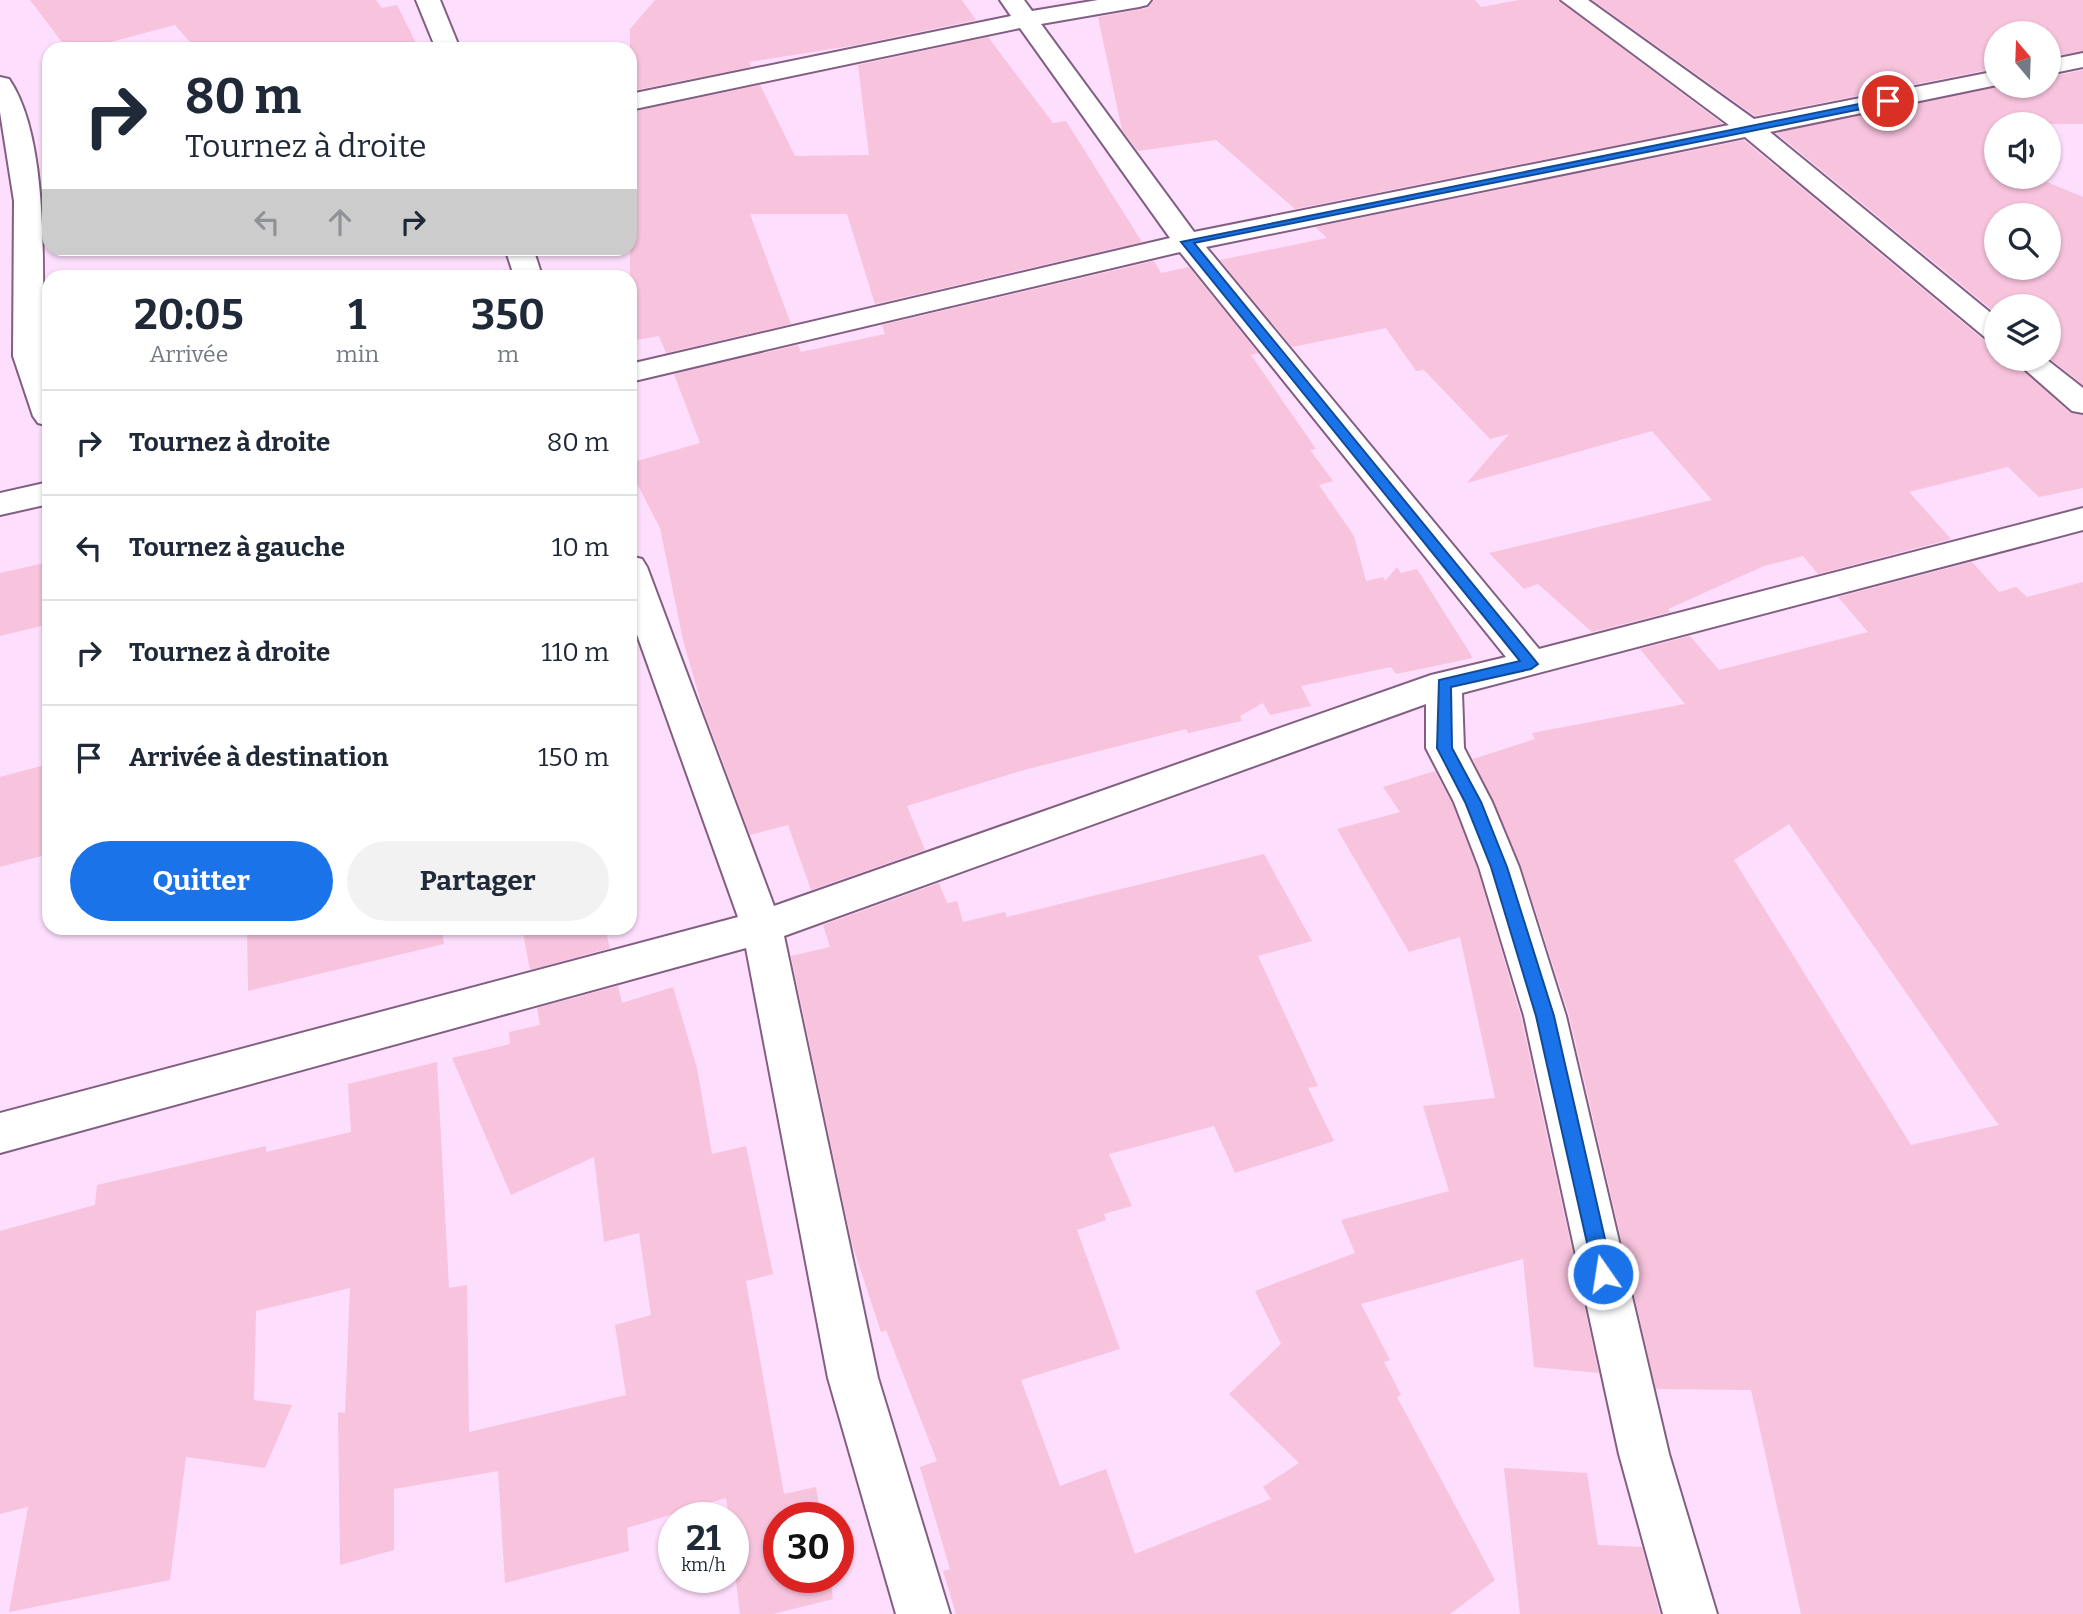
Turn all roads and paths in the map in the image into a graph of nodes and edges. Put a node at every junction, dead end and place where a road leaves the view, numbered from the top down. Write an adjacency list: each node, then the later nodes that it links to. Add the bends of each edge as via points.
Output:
1 (428, 0): 5 (street)
2 (1139, 0): 4 (street)
3 (1573, 0): 11 (street)
4 (1020, 10): 10 (street); 13 (street)
5 (445, 42)
6 (2083, 60): 7 (street)
7 (2062, 64)
8 (1984, 81): 11 (street)
9 (0, 84): 12 (street, via 10,102)
10 (637, 100)
11 (1751, 129): 13 (street); 14 (street)
12 (25, 202): 15 (street)
13 (1187, 242): 17 (street); 25 (street)
14 (1984, 322)
15 (28, 356): 16 (street); 19 (street)
16 (0, 366)
17 (637, 371)
18 (2043, 371): 20 (street)
19 (42, 396)
20 (2083, 404)
21 (42, 495): 22 (street)
22 (0, 504)
23 (2083, 519): 25 (street)
24 (637, 586): 27 (street)
25 (1531, 664): 26 (street)
26 (1444, 684): 27 (street); 30 (street, via 1445,748 1499,867 1545,1016 1644,1454)
27 (762, 927): 28 (street); 29 (street, via 853,1378)
28 (0, 1133)
29 (923, 1614)
30 (1690, 1614)

